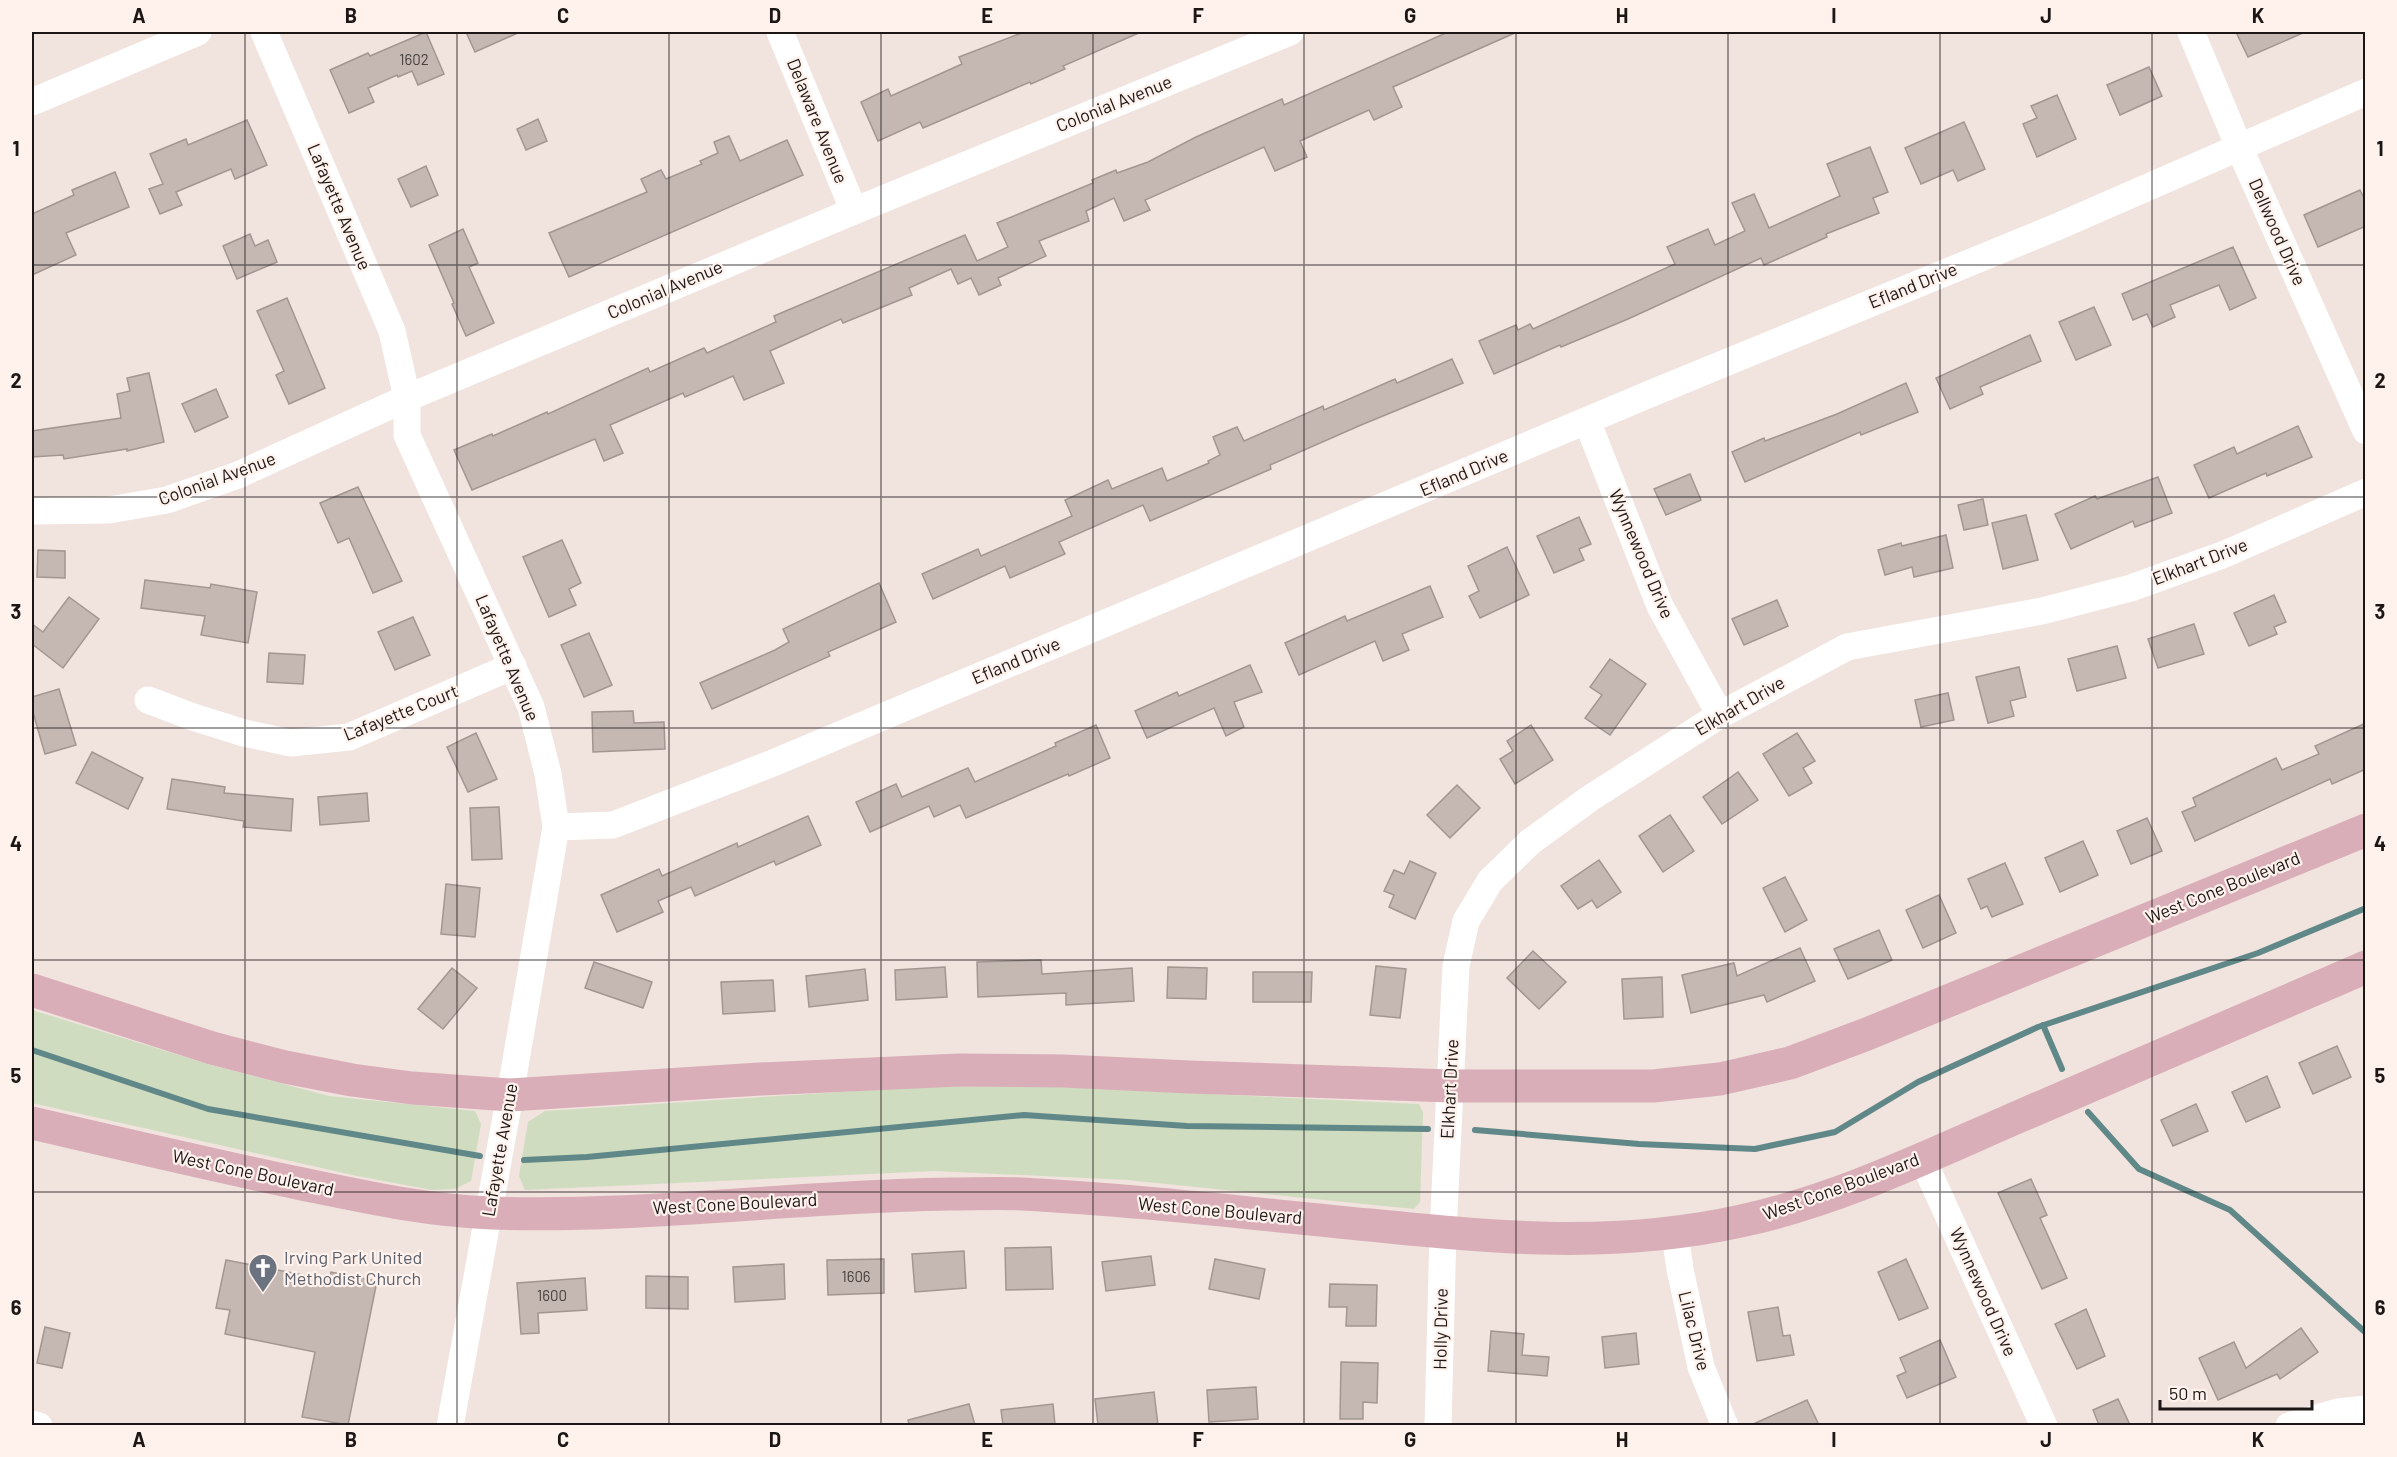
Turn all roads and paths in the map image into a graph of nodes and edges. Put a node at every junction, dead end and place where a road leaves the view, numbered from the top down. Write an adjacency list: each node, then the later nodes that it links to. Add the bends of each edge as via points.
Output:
1 (198, 32): 7 (street)
2 (264, 32): 10 (street, Lafayette Avenue, via 392,331)
3 (780, 32): 9 (street, Delaware Avenue)
4 (2191, 32): 8 (street, Dellwood Drive)
5 (1284, 33): 9 (street, Colonial Avenue)
6 (2366, 92): 8 (street, Efland Drive)
7 (32, 102)
8 (2239, 147): 11 (street, Efland Drive, via 2059,226); 12 (street, Dellwood Drive)
9 (854, 211): 10 (street, Colonial Avenue)
10 (407, 398): 14 (street, Colonial Avenue, via 238,475 167,500 109,510); 15 (street, Lafayette Avenue, via 407,435)
11 (1587, 421): 17 (street, Wynnewood Drive, via 1660,606); 18 (street, Efland Drive, via 763,767 613,825)
12 (2366, 431)
13 (2366, 492): 17 (street, Elkhart Drive, via 2225,554 2131,588 2042,611 1847,646)
14 (32, 511)
15 (513, 666): 16 (street, Lafayette Court, via 349,737 291,743 244,733); 18 (street, Lafayette Avenue, via 531,707 548,774)
16 (148, 700)
17 (1720, 715): 22 (street, Elkhart Drive, via 1589,799 1530,842 1490,881 1466,921 1456,966)
18 (555, 827): 23 (street, Lafayette Avenue)
19 (2366, 830): 22 (main road, West Cone Boulevard, via 1790,1063 1720,1078 1653,1086)
20 (2366, 967): 25 (main road, West Cone Boulevard)
21 (32, 990): 23 (main road, West Cone Boulevard, via 212,1048 285,1067 412,1088)
22 (1450, 1086): 23 (main road, West Cone Boulevard, via 959,1070); 27 (street, Elkhart Drive)
23 (510, 1095): 26 (street, Lafayette Avenue)
24 (32, 1123): 26 (main road, West Cone Boulevard, via 365,1197 421,1208)
25 (1922, 1158): 28 (main road, West Cone Boulevard, via 1794,1208); 35 (street, Wynnewood Drive)
26 (489, 1213): 27 (main road, West Cone Boulevard, via 665,1209 889,1195 1016,1194); 32 (street, Lafayette Avenue)
27 (1443, 1232): 28 (main road, West Cone Boulevard, via 1591,1240); 33 (street, Holly Drive)
28 (1675, 1234): 34 (street, Lilac Drive, via 1701,1367)
29 (2366, 1409): 36 (street)
30 (32, 1424): 31 (street)
31 (39, 1425)
32 (450, 1425)
33 (1438, 1425)
34 (1725, 1425)
35 (2044, 1425)
36 (2289, 1425)

